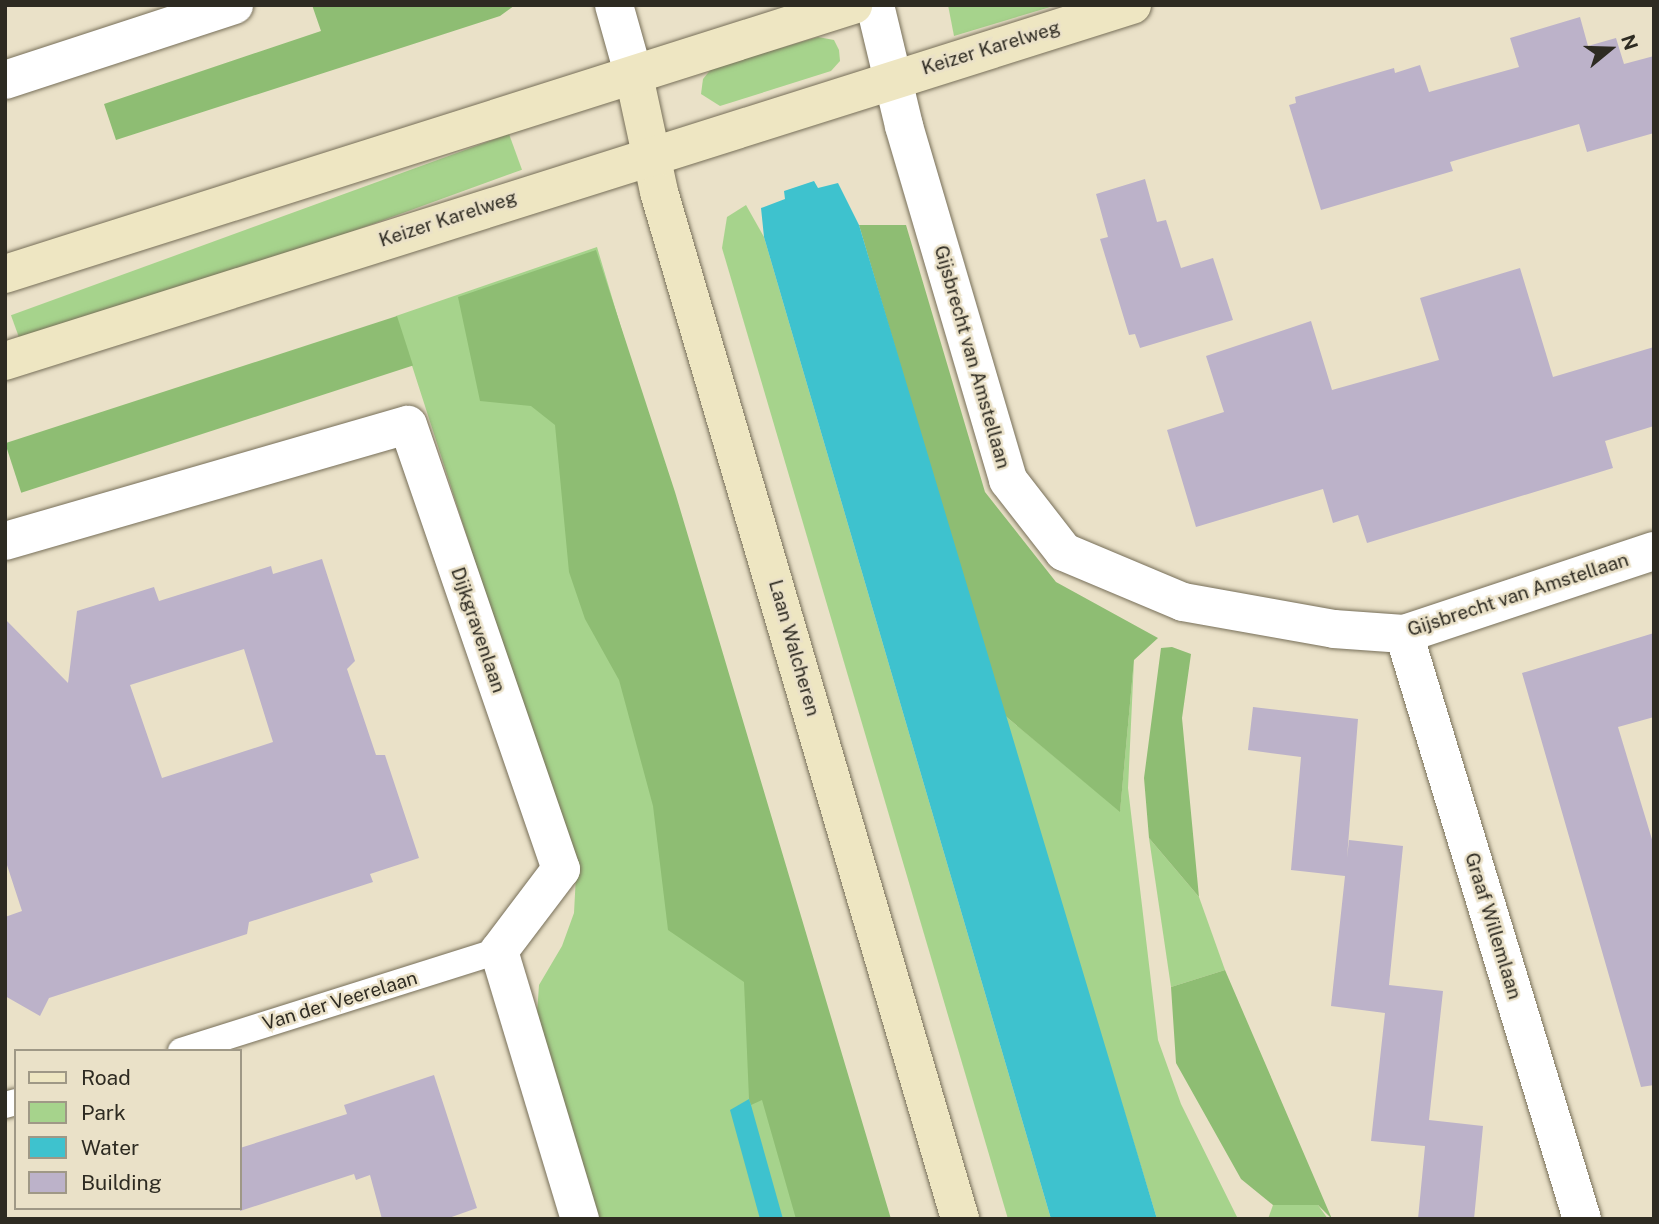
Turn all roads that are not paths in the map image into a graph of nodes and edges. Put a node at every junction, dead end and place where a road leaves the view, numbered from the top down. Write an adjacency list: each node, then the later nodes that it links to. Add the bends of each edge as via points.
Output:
1 (234, 5): 8 (street)
2 (614, 5): 6 (street)
3 (853, 5): 6 (main road)
4 (875, 5): 7 (street)
5 (1132, 5): 7 (main road, Keizer Karelweg)
6 (634, 76): 9 (main road, Laan Walcheren); 10 (main road)
7 (891, 78): 9 (main road, Keizer Karelweg); 14 (street, Gijsbrecht van Amstellaan, via 1008,480 1064,552 1183,602 1334,629)
8 (5, 80)
9 (650, 155): 11 (main road, Keizer Karelweg); 18 (main road, Laan Walcheren)
10 (5, 274)
11 (5, 361)
12 (5, 541): 15 (street, Dijkgravenlaan, via 408,425 561,869)
13 (1654, 551): 14 (street, Gijsbrecht van Amstellaan)
14 (1404, 634): 19 (street, Graaf Willemlaan)
15 (499, 951): 16 (lane, Van der Veerelaan); 17 (street)
16 (187, 1049)
17 (580, 1219)
18 (960, 1219)
19 (1582, 1219)

